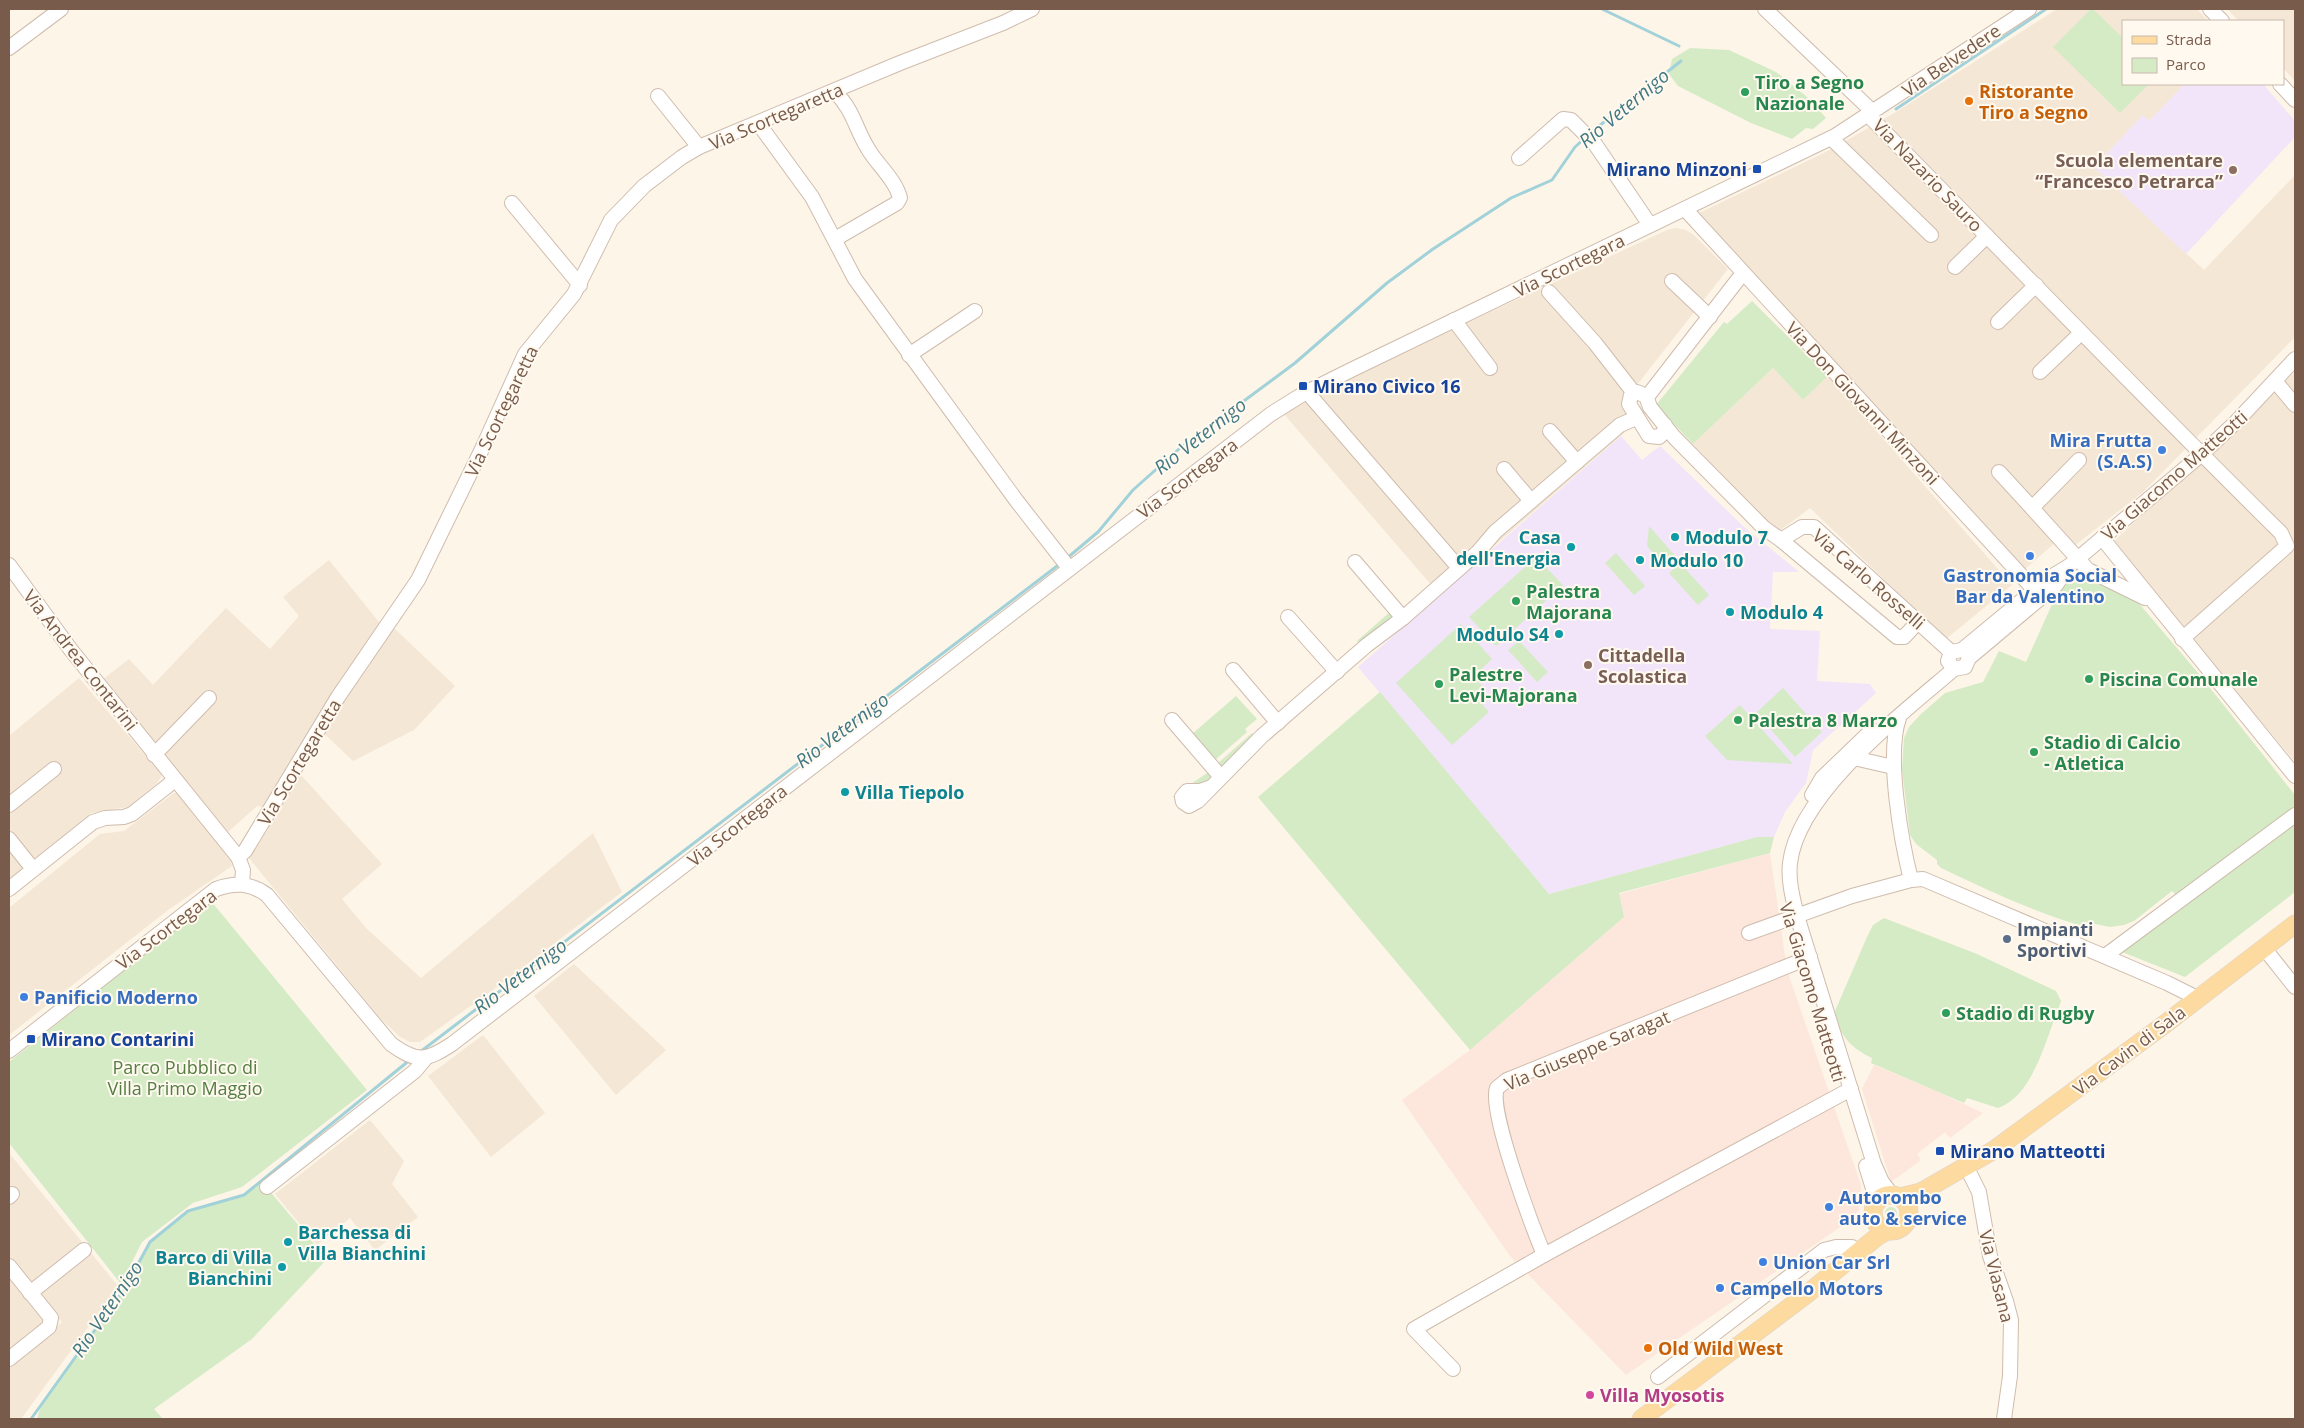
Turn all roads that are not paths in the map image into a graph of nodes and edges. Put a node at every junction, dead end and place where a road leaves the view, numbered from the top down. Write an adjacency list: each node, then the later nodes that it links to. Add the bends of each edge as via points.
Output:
1 (61, 9): 7 (street)
2 (1032, 9): 9 (street, Via Scortegaretta)
3 (1765, 9): 12 (street)
4 (2028, 9): 12 (street, Via Belvedere)
5 (2210, 9): 6 (street)
6 (2221, 20)
7 (9, 48)
8 (2281, 85): 11 (street)
9 (834, 91): 13 (street, Via Scortegaretta); 22 (street, via 846,102 864,143 900,198 897,203)
10 (658, 96): 15 (street)
11 (2295, 100)
12 (1871, 113): 14 (street, Via Scortegara); 21 (street, Via Nazario Sauro, via 1873,120)
13 (758, 123): 15 (street, Via Scortegaretta); 22 (street, via 812,197)
14 (1831, 138): 18 (street, Via Scortegara); 20 (street)
15 (699, 147): 26 (street, Via Scortegaretta, via 644,186 611,220)
16 (1519, 158): 19 (street, via 1563,119 1571,120 1587,136)
17 (512, 203): 26 (street)
18 (1685, 209): 19 (street, Via Scortegara); 24 (street, Via Don Giovanni Minzoni)
19 (1650, 225): 31 (street, Via Scortegara)
20 (1931, 236)
21 (1987, 236): 23 (street, Via Nazario Sauro); 27 (street, Via Nazario Sauro)
22 (835, 239): 34 (street, via 854,280)
23 (1955, 267)
24 (1744, 273): 30 (street); 60 (street, Via Don Giovanni Minzoni)
25 (1672, 281): 30 (street)
26 (580, 285): 84 (street, Via Scortegaretta, via 526,354 413,587 338,697 245,851)
27 (2036, 285): 32 (street); 33 (street, Via Nazario Sauro)
28 (1549, 292): 40 (street)
29 (975, 311): 34 (street)
30 (1710, 317): 40 (street)
31 (1454, 320): 36 (street); 39 (street, Via Scortegara)
32 (1998, 322)
33 (2081, 332): 37 (street); 45 (street, Via Nazario Sauro)
34 (909, 355): 58 (street)
35 (2295, 358): 38 (street, Via Giacomo Matteotti)
36 (1490, 368)
37 (2040, 372)
38 (2274, 381): 41 (street); 45 (street, Via Giacomo Matteotti)
39 (1307, 392): 58 (street, Via Scortegara, via 1257,424); 59 (street)
40 (1641, 395): 42 (street, via 1628,401); 44 (street)
41 (2295, 405)
42 (1633, 412): 44 (street, via 1648,436); 47 (street)
43 (1550, 431): 47 (street)
44 (1662, 431): 53 (street, via 1674,437 1764,528)
45 (2202, 454): 52 (street, Via Giacomo Matteotti); 54 (street, Via Nazario Sauro)
46 (2079, 460): 51 (street)
47 (1577, 462): 50 (street)
48 (1504, 469): 50 (street)
49 (1999, 472): 51 (street)
50 (1531, 501): 59 (street)
51 (2032, 508): 56 (street)
52 (2102, 538): 56 (street, Via Giacomo Matteotti); 61 (street)
53 (1781, 540): 64 (street, Via Carlo Rosselli, via 1802,527 1814,527); 64 (street, via 1897,637 1904,637)
54 (2291, 542): 65 (street)
55 (1355, 562): 63 (street)
56 (2074, 562): 60 (street, Via Giacomo Matteotti); 61 (street)
57 (9, 565): 73 (street, Via Andrea Contarini)
58 (1069, 568): 98 (street, Via Scortegara, via 452,1044)
59 (1459, 568): 63 (street)
60 (2038, 593): 66 (street, Via Giacomo Matteotti)
61 (2152, 602): 65 (street)
62 (1288, 617): 68 (street)
63 (1404, 618): 68 (street)
64 (1918, 622): 66 (street, Via Carlo Rosselli)
65 (2182, 639): 78 (street)
66 (1957, 658): 70 (street, Via Giacomo Matteotti); 89 (street, Via Giacomo Matteotti, via 1850,749 1822,778 1801,810 1786,838 1782,858 1781,876)
67 (1233, 670): 72 (street)
68 (1337, 672): 72 (street)
69 (210, 698): 73 (street)
70 (1899, 718): 74 (street, Via Giacomo Matteotti); 75 (street)
71 (1172, 720): 77 (street)
72 (1278, 723): 77 (street)
73 (154, 755): 79 (street, Via Andrea Contarini)
74 (1854, 758): 75 (street); 89 (street, Via Giacomo Matteotti, via 1821,795 1797,835 1790,870)
75 (1893, 767): 86 (street, via 1904,853)
76 (54, 770): 81 (street)
77 (1221, 776): 80 (street)
78 (2295, 776)
79 (175, 780): 84 (street, Via Andrea Contarini); 85 (street, via 132,814 93,822)
80 (1211, 786)
81 (9, 805)
82 (2295, 815): 93 (street)
83 (9, 839): 85 (street)
84 (238, 857): 87 (street, Via Andrea Contarini, via 243,870)
85 (33, 870): 88 (street)
86 (1911, 880): 89 (street); 93 (street, via 1923,880)
87 (242, 884): 97 (street, Via Scortegara, via 216,889); 98 (street, via 267,895 385,1037)
88 (9, 889)
89 (1793, 917): 91 (street); 94 (street, Via Giacomo Matteotti)
90 (2295, 924): 92 (main road, Via Cavin di Sala)
91 (1749, 934)
92 (2264, 948): 95 (street); 96 (main road, Via Cavin di Sala)
93 (2105, 956): 96 (street, via 2175,986)
94 (1806, 959): 99 (street, Via Giacomo Matteotti); 108 (street, Via Giuseppe Saragat, via 1512,1078 1497,1088 1495,1100 1503,1135)
95 (2295, 987)
96 (2196, 1000): 100 (main road, Via Cavin di Sala)
97 (9, 1051)
98 (417, 1057): 101 (street, Via Scortegara, via 415,1071)
99 (1847, 1091): 102 (street, Via Giacomo Matteotti, via 1876,1170); 103 (street, Via Giacomo Matteotti, via 1873,1189); 108 (street)
100 (1967, 1168): 102 (main road, Via Cavin di Sala, via 1921,1192); 104 (main road, Via Cavin di Sala); 116 (street, Via Viasana, via 1979,1192 1990,1256 2010,1320 2010,1376)
101 (267, 1187)
102 (1896, 1196): 103 (main road, via 1882,1197); 104 (main road, via 1907,1204)
103 (1874, 1211): 105 (main road, via 1879,1226); 106 (main road)
104 (1909, 1214): 105 (main road, via 1900,1228)
105 (1889, 1230): 111 (main road)
106 (1852, 1247): 111 (main road); 114 (street, via 1824,1250)
107 (84, 1250): 110 (street)
108 (1544, 1255): 113 (street, via 1414,1329)
109 (9, 1266): 110 (street)
110 (30, 1293): 112 (street, via 51,1318 51,1323)
111 (1807, 1294): 115 (main road)
112 (9, 1359)
113 (1453, 1369)
114 (1658, 1377)
115 (1641, 1419)
116 (2004, 1419)

